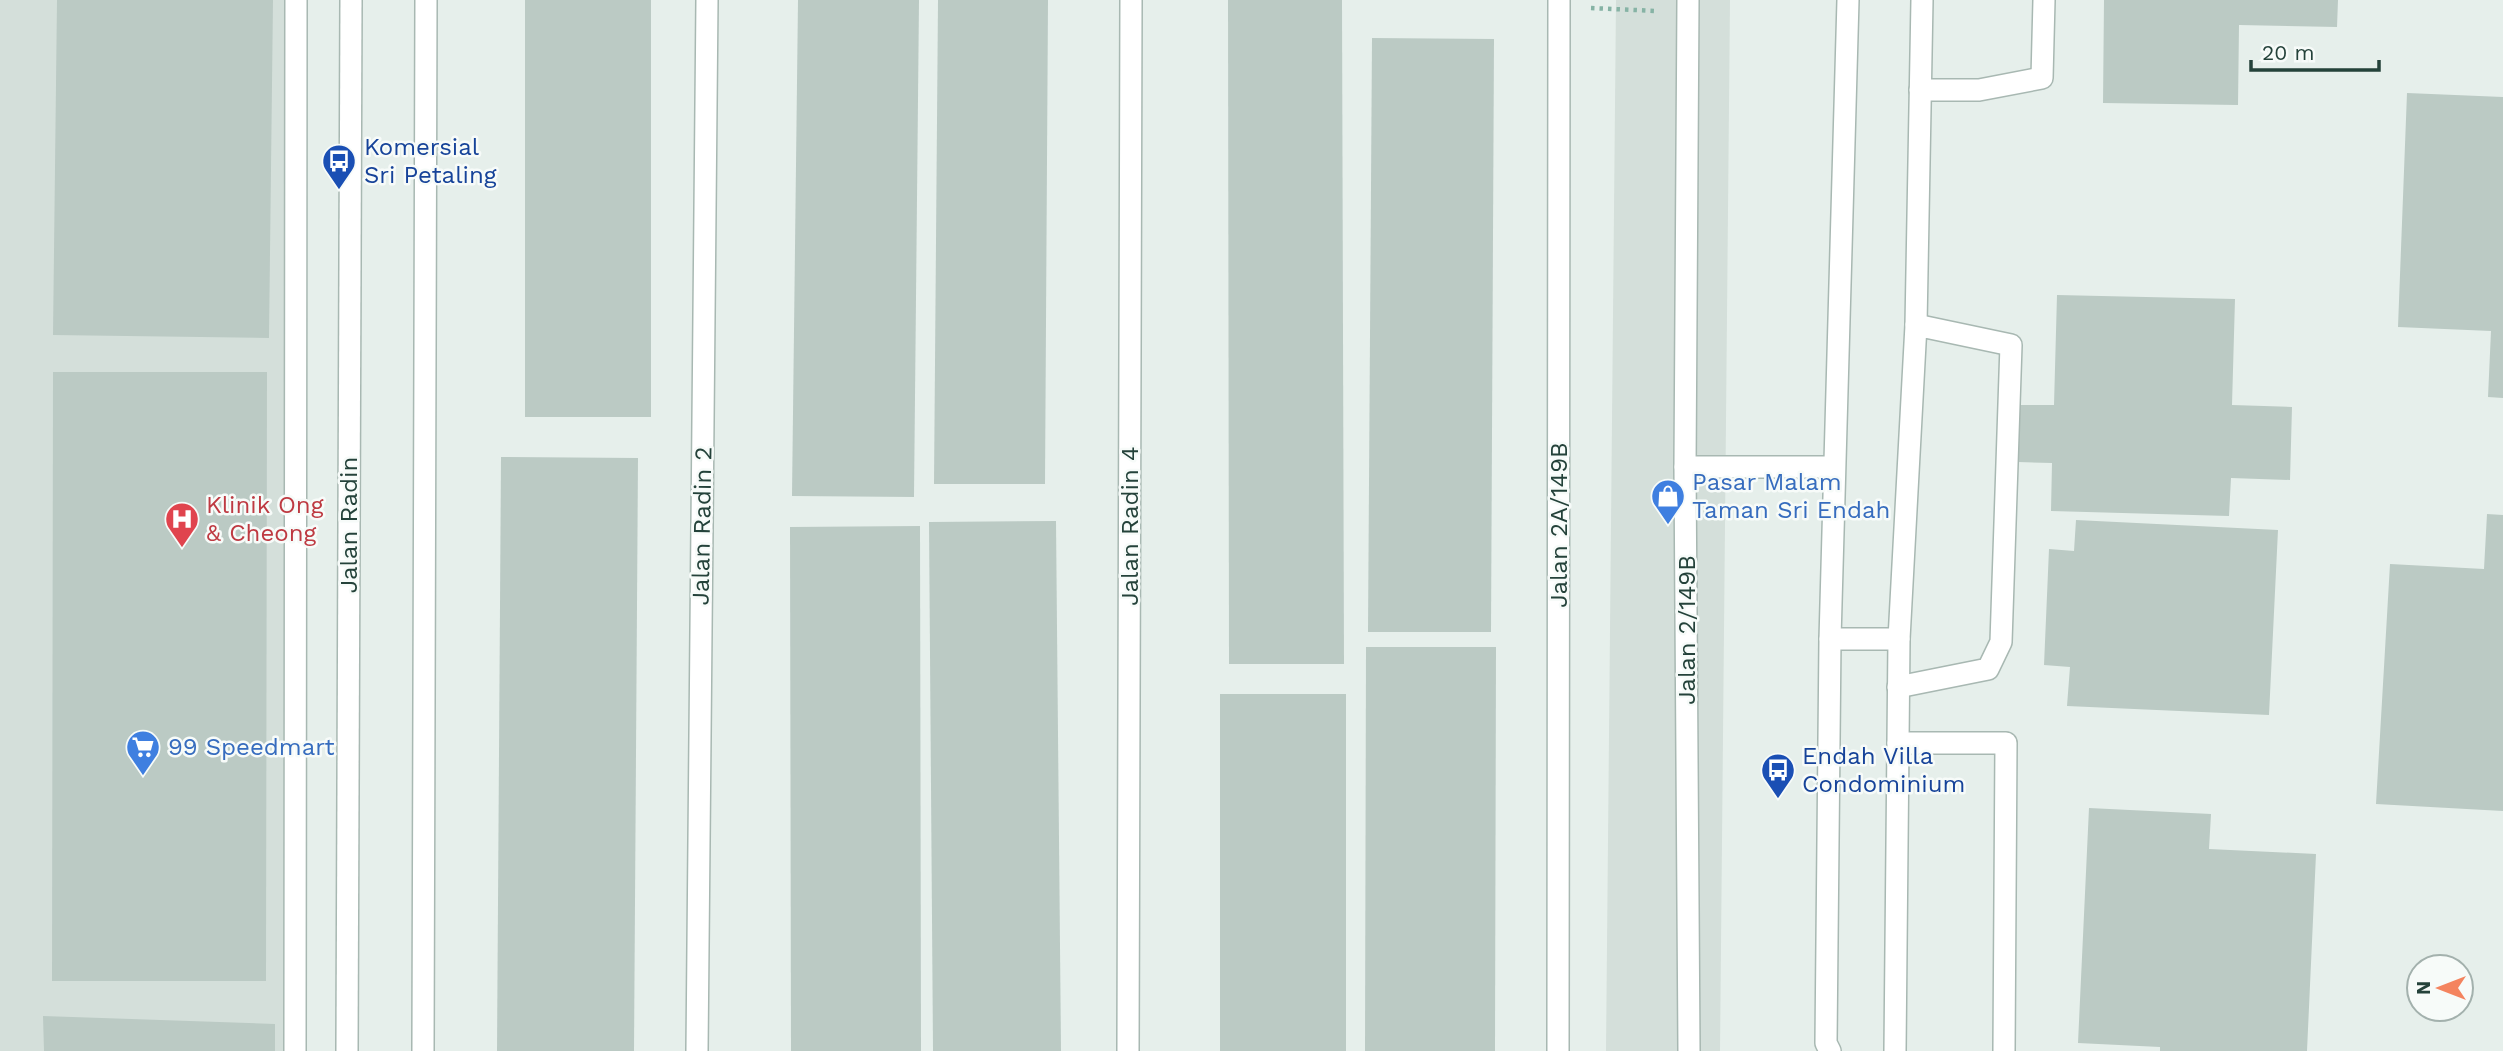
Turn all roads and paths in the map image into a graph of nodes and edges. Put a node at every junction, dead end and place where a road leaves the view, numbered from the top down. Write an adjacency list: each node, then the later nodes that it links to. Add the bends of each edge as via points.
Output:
1 (296, 0): 21 (street)
2 (351, 0): 22 (street, Jalan Radin)
3 (426, 0): 23 (street)
4 (707, 0): 24 (street, Jalan Radin 2)
5 (1131, 0): 25 (street, Jalan Radin 4)
6 (1688, 0): 15 (street, Jalan 2/149B)
7 (1848, 0): 16 (street)
8 (1922, 0): 13 (street)
9 (2044, 0): 13 (street, via 2042,78 1979,90)
10 (1554, 2): 26 (street, Jalan 2A/149B)
11 (1598, 8): 12 (path)
12 (1666, 12)
13 (1920, 90): 14 (street)
14 (1916, 325): 18 (street); 19 (street, via 2011,345 2001,642 1988,669)
15 (1685, 467): 16 (street); 27 (street, Jalan 2/149B)
16 (1834, 467): 17 (street)
17 (1830, 639): 18 (street); 28 (street, via 1826,1029)
18 (1899, 639): 19 (street)
19 (1898, 687): 20 (street)
20 (1898, 743): 29 (street); 30 (street, via 2006,743)
21 (295, 1051)
22 (347, 1051)
23 (423, 1051)
24 (696, 1051)
25 (1128, 1051)
26 (1558, 1051)
27 (1689, 1051)
28 (1830, 1051)
29 (1895, 1051)
30 (2004, 1051)

